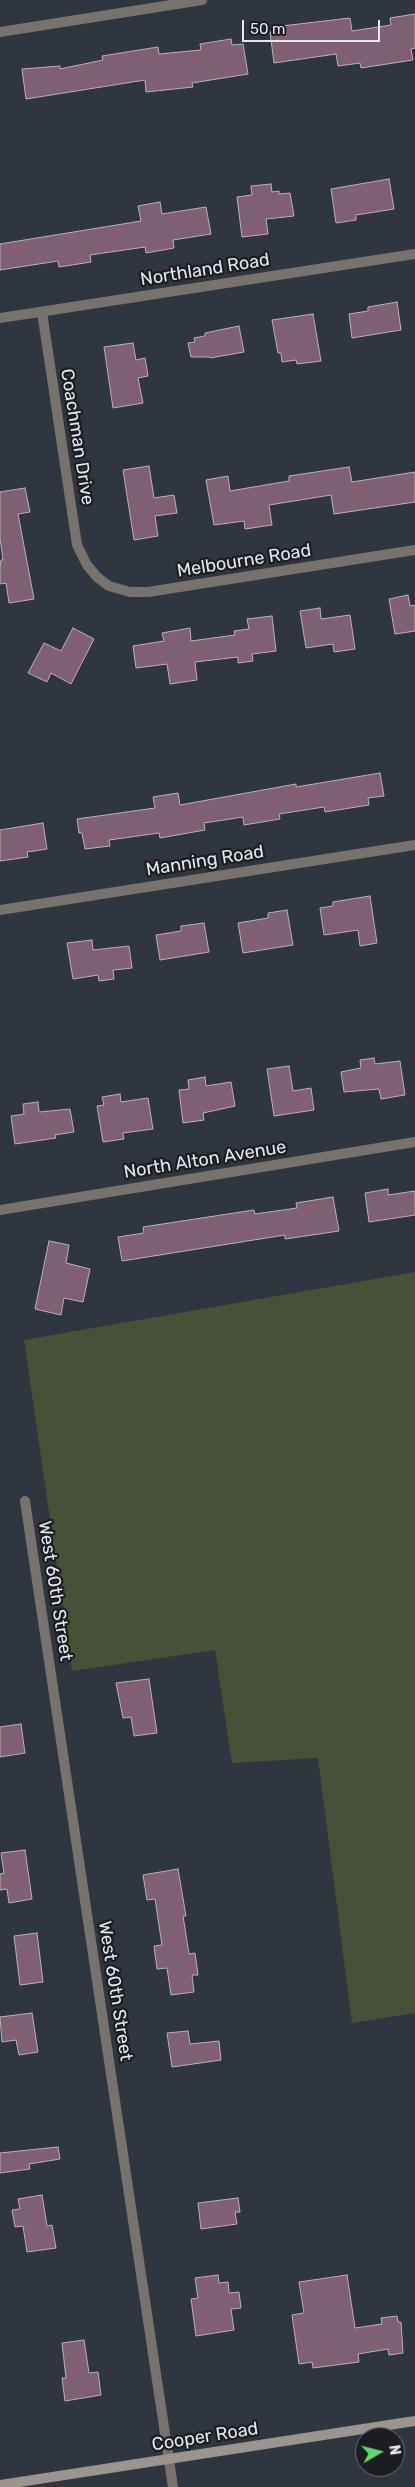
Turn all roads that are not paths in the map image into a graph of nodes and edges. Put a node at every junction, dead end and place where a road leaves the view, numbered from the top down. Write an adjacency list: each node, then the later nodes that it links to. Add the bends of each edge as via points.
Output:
1 (202, 0): 2 (street)
2 (0, 32)
3 (415, 254): 4 (street, Northland Road)
4 (42, 312): 5 (street, Northland Road); 7 (street, Coachman Drive, via 77,545)
5 (0, 318)
6 (415, 550): 7 (street, Melbourne Road, via 139,593 109,586)
7 (87, 565)
8 (415, 845): 9 (street, Manning Road)
9 (0, 910)
10 (415, 1142): 11 (street, North Alton Avenue)
11 (0, 1210)
12 (25, 1501): 14 (street, West 60th Street)
13 (415, 2421): 14 (main road, Cooper Road)
14 (169, 2459): 15 (main road, Cooper Road); 16 (street, West 60th Street)
15 (0, 2485)
16 (173, 2487)

